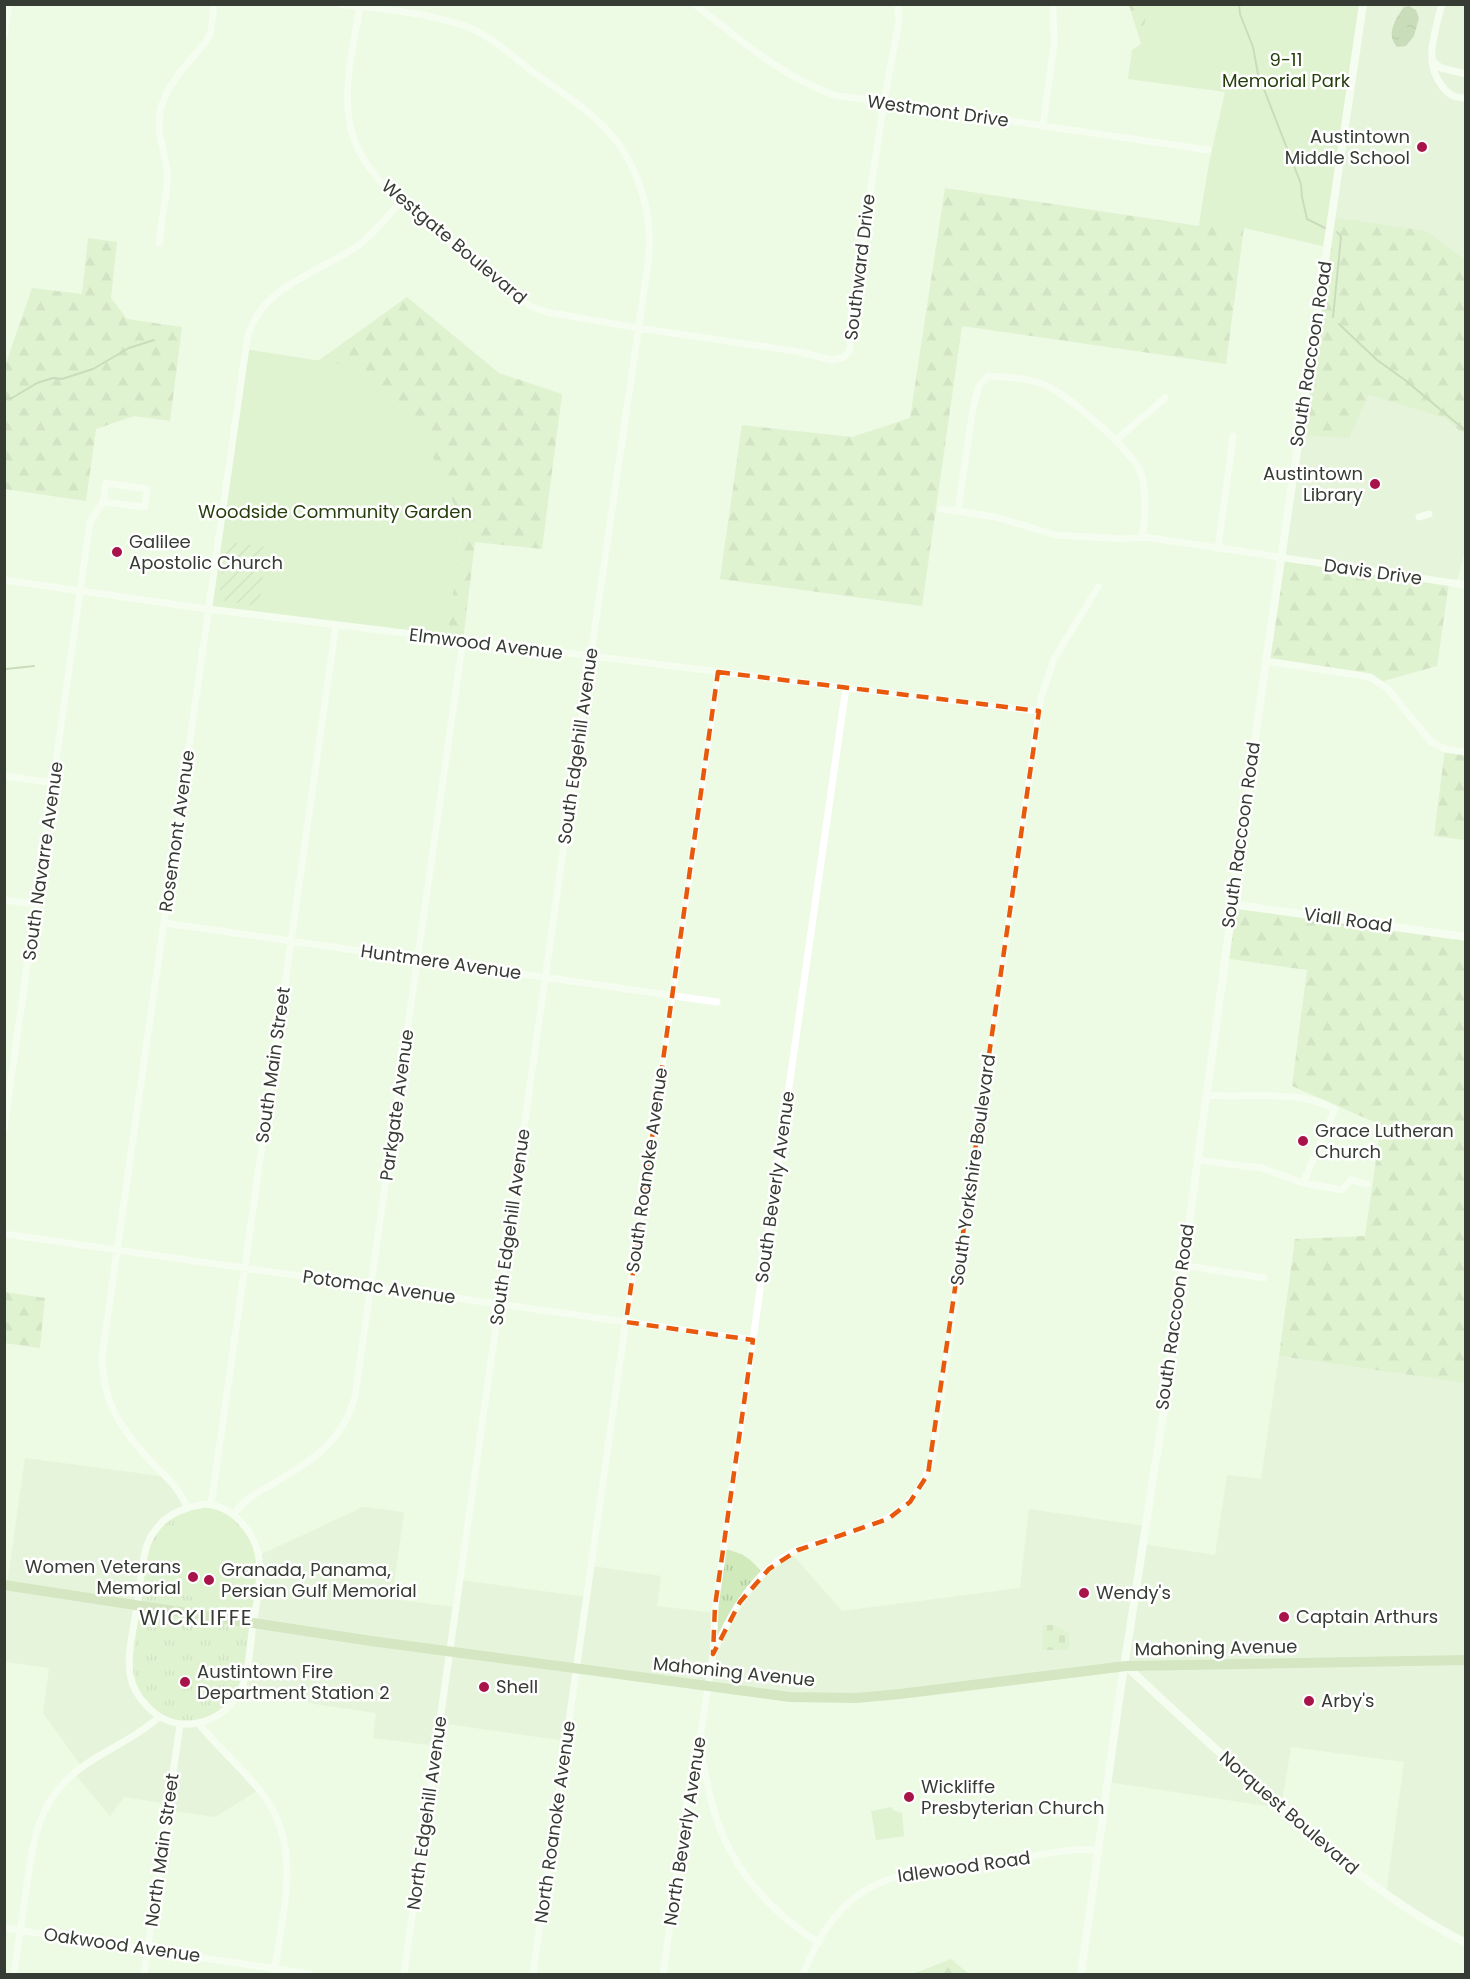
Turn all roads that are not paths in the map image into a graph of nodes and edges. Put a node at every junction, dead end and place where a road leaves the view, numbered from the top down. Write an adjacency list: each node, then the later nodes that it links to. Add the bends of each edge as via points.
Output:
1 (9, 4): 10 (street)
2 (214, 4): 18 (street, via 206,43 166,92 160,110 167,186)
3 (339, 4): 9 (street, South Edgehill Avenue)
4 (694, 4): 14 (street, Westmont Drive, via 801,82 834,95)
5 (898, 4): 14 (street, Southward Drive, via 899,22)
6 (1053, 4): 15 (street, via 1054,43)
7 (1362, 4): 30 (street, South Raccoon Road)
8 (1442, 4): 11 (street)
9 (360, 6): 17 (street, Westgate Boulevard, via 348,91 350,123 367,164); 19 (street, South Edgehill Avenue, via 445,20 472,29 608,132 625,154 643,193 649,218 650,251)
10 (4, 36)
11 (1432, 60): 12 (street, via 1441,68); 13 (street, via 1435,78 1447,93)
12 (1466, 74)
13 (1466, 98)
14 (883, 102): 15 (street, Westmont Drive); 19 (street, Southward Drive, via 851,342 844,357 832,360)
15 (1043, 126): 16 (street, Westmont Drive)
16 (1208, 150)
17 (401, 202): 19 (street, Westgate Boulevard, via 532,307); 35 (street, Rosemont Avenue, via 360,244 275,294 250,325)
18 (159, 243)
19 (638, 328): 38 (street, South Edgehill Avenue)
20 (1165, 398): 22 (street)
21 (1233, 436): 29 (street)
22 (1116, 440): 25 (street, via 1056,390 1014,377 988,376 979,386 973,408); 28 (street, via 1140,471 1145,505)
23 (103, 501): 23 (street, South Navarre Avenue, via 106,483 147,489 145,507); 34 (street, South Navarre Avenue, via 90,522)
24 (941, 509): 25 (street, Davis Drive)
25 (958, 511): 28 (street, Davis Drive, via 1056,534)
26 (1429, 514): 27 (street)
27 (1419, 517)
28 (1141, 537): 29 (street, Davis Drive)
29 (1218, 549): 30 (street, Davis Drive)
30 (1281, 558): 32 (street, Davis Drive); 39 (street, South Raccoon Road)
31 (4, 580): 34 (street, Elmwood Avenue)
32 (1466, 585)
33 (1098, 587): 42 (street, South Yorkshire Boulevard, via 1054,659)
34 (81, 592): 35 (street, Elmwood Avenue); 45 (street, South Navarre Avenue)
35 (208, 609): 36 (street, Elmwood Avenue); 49 (street, Rosemont Avenue)
36 (336, 625): 37 (street, Elmwood Avenue); 51 (street, South Main Street)
37 (463, 641): 38 (street, Elmwood Avenue); 52 (street, Parkgate Avenue)
38 (591, 657): 40 (street, Elmwood Avenue); 53 (street, South Edgehill Avenue)
39 (1266, 661): 43 (street, via 1370,677 1388,689 1431,742 1444,749); 48 (street, South Raccoon Road)
40 (718, 672): 41 (street, Elmwood Avenue); 54 (street, South Roanoke Avenue)
41 (846, 687): 42 (street, Elmwood Avenue); 69 (street, South Beverly Avenue)
42 (1039, 711): 77 (street, South Yorkshire Boulevard, via 928,1474 910,1502 888,1519 798,1550 769,1569 740,1602)
43 (1466, 752)
44 (4, 776): 45 (street)
45 (54, 783): 47 (street, South Navarre Avenue)
46 (4, 900): 47 (street)
47 (38, 904): 57 (street, South Navarre Avenue)
48 (1231, 904): 50 (street, Viall Road); 56 (street, South Raccoon Road)
49 (164, 923): 51 (street, Huntmere Avenue); 62 (street, Rosemont Avenue)
50 (1466, 937)
51 (291, 941): 52 (street, Huntmere Avenue); 64 (street, South Main Street)
52 (418, 959): 53 (street, Huntmere Avenue); 66 (street, Parkgate Avenue)
53 (545, 977): 54 (street, Huntmere Avenue); 67 (street, South Edgehill Avenue)
54 (672, 994): 55 (street, Huntmere Avenue); 68 (street, South Roanoke Avenue)
55 (717, 1002)
56 (1206, 1095): 58 (street, South Raccoon Road); 59 (street, via 1299,1097 1335,1109)
57 (4, 1130)
58 (1197, 1160): 59 (street, via 1262,1168); 63 (street, South Raccoon Road)
59 (1303, 1183): 60 (street, via 1342,1190 1351,1180)
60 (1367, 1184)
61 (4, 1234): 62 (street, Potomac Avenue)
62 (117, 1250): 64 (street, Potomac Avenue); 71 (street, Rosemont Avenue, via 102,1356 110,1405 124,1431 180,1491)
63 (1182, 1265): 65 (street); 79 (street, South Raccoon Road)
64 (244, 1268): 66 (street, Potomac Avenue); 70 (street, South Main Street)
65 (1264, 1278)
66 (372, 1286): 67 (street, Potomac Avenue); 72 (street, Parkgate Avenue, via 355,1397 342,1426 321,1453 245,1499)
67 (499, 1304): 68 (street, Potomac Avenue); 76 (street, South Edgehill Avenue)
68 (626, 1322): 69 (street, Potomac Avenue); 80 (street, South Roanoke Avenue)
69 (753, 1340): 77 (street, South Beverly Avenue, via 715,1606)
70 (210, 1505): 71 (street); 72 (street)
71 (187, 1507): 74 (street, via 162,1522 150,1538)
72 (234, 1514): 75 (street, via 255,1539 260,1555)
73 (4, 1585): 74 (main road, Mahoning Avenue)
74 (137, 1606): 75 (main road, Mahoning Avenue); 82 (street, via 130,1659 132,1681 140,1698)
75 (253, 1623): 76 (main road, Mahoning Avenue); 83 (street, via 240,1693 225,1710)
76 (450, 1652): 80 (main road, Mahoning Avenue); 96 (street, North Edgehill Avenue)
77 (713, 1654): 81 (street, South Beverly Avenue)
78 (1466, 1660): 79 (main road, Mahoning Avenue)
79 (1126, 1666): 81 (main road, Mahoning Avenue, via 856,1698 790,1697); 86 (street, South Raccoon Road); 90 (street, Norquest Boulevard, via 1347,1865 1408,1911)
80 (577, 1669): 81 (main road, Mahoning Avenue); 97 (street, North Roanoke Avenue)
81 (708, 1687): 85 (street, North Beverly Avenue)
82 (159, 1717): 84 (street); 88 (street, via 145,1730 79,1769 50,1799 34,1837)
83 (199, 1724): 84 (street); 92 (street, via 263,1794 283,1833 288,1874)
84 (180, 1725): 91 (street, North Main Street)
85 (699, 1746): 89 (street, via 718,1823 738,1866 775,1911); 98 (street, North Beverly Avenue, via 690,1782)
86 (1099, 1850): 89 (street, Idlewood Road, via 891,1877 847,1904); 100 (street, South Raccoon Road)
87 (4, 1928): 88 (street, Oakwood Avenue)
88 (21, 1931): 91 (street, Oakwood Avenue); 93 (street)
89 (819, 1943): 99 (street, Idlewood Road)
90 (1466, 1943)
91 (148, 1949): 92 (street, Oakwood Avenue); 94 (street, North Main Street)
92 (274, 1971): 95 (street, Oakwood Avenue)
93 (14, 1974)
94 (144, 1974)
95 (310, 1974)
96 (404, 1974)
97 (533, 1974)
98 (663, 1974)
99 (803, 1974)
100 (1081, 1974)

